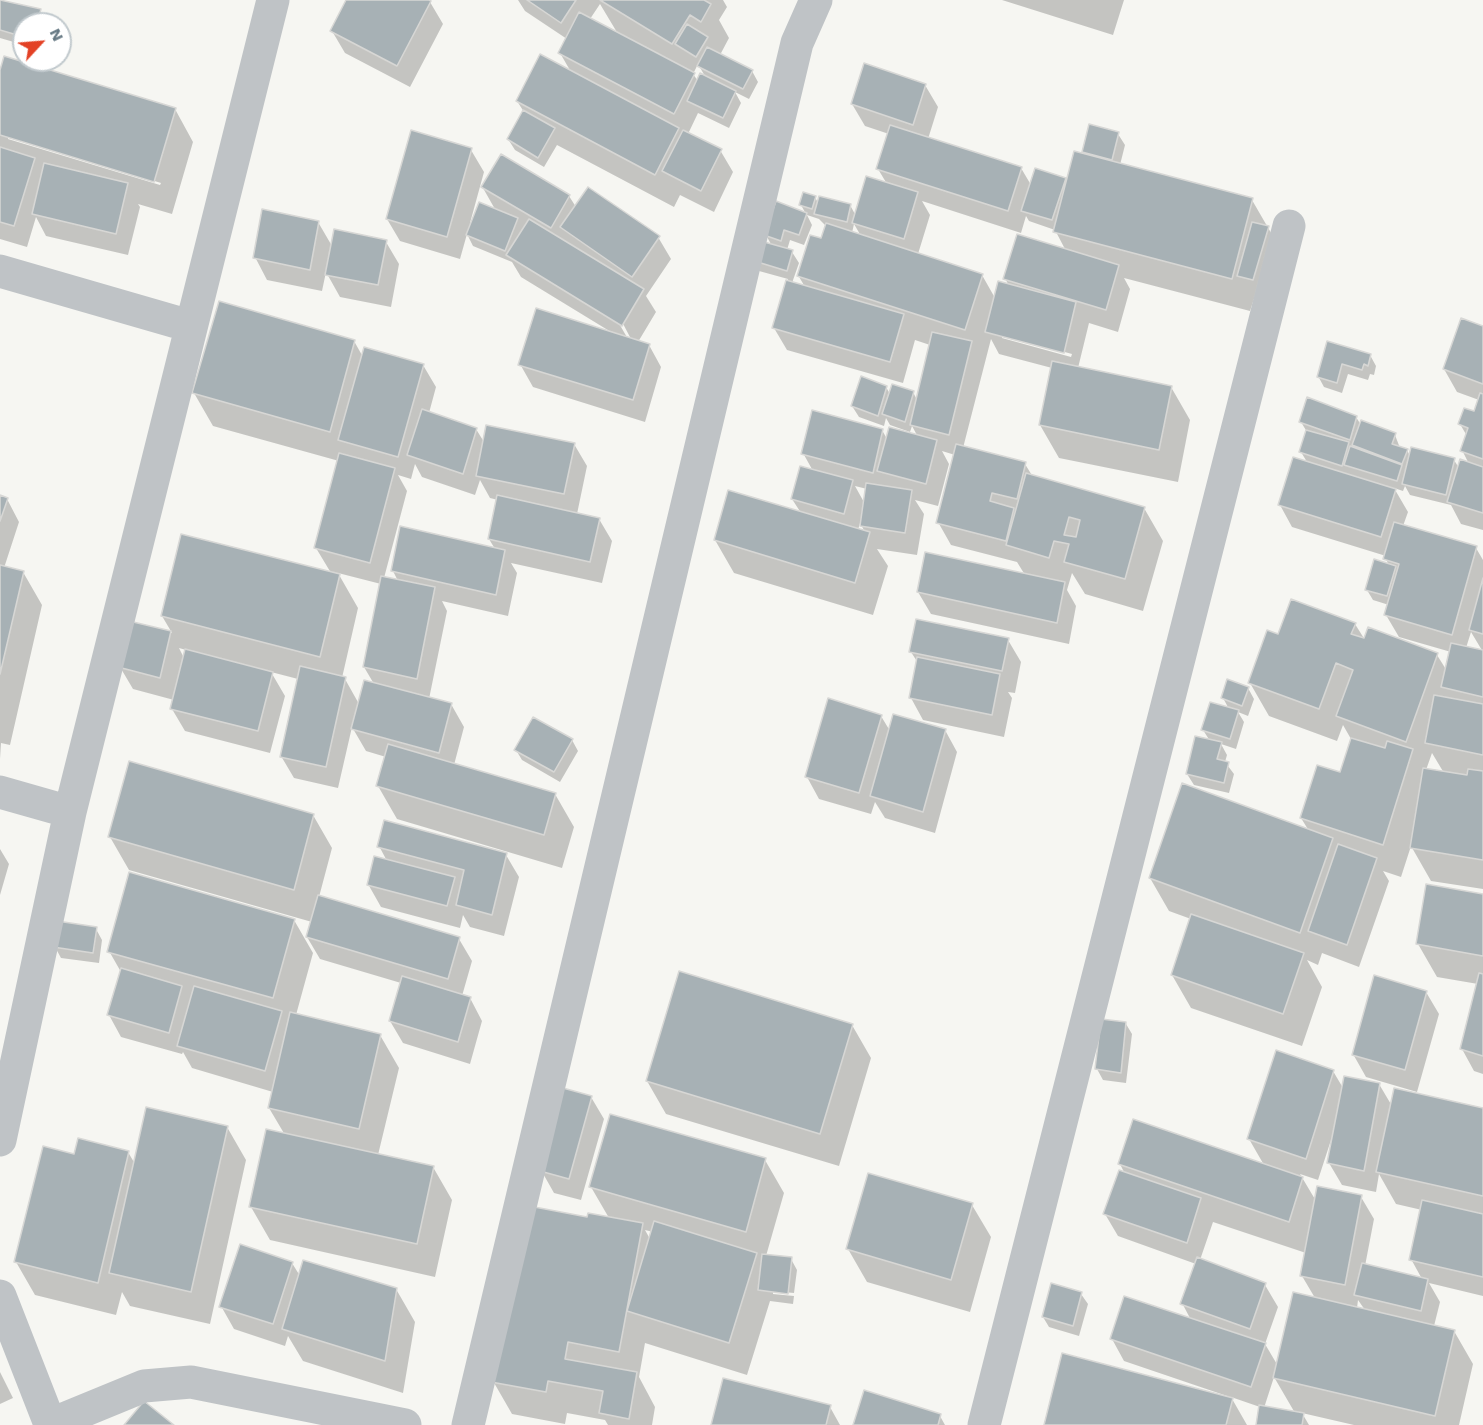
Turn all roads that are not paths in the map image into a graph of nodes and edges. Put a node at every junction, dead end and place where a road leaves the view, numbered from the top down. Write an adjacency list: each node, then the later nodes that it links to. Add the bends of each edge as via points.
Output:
1 (273, 0): 5 (street)
2 (816, 0): 12 (street, via 796,43)
3 (1289, 226): 13 (street)
4 (0, 271): 5 (street)
5 (190, 326): 7 (street)
6 (0, 792): 7 (street)
7 (70, 812): 8 (street)
8 (0, 1140)
9 (0, 1296): 10 (street)
10 (49, 1425): 11 (street, via 144,1386 190,1382)
11 (405, 1425)
12 (468, 1425)
13 (984, 1425)

